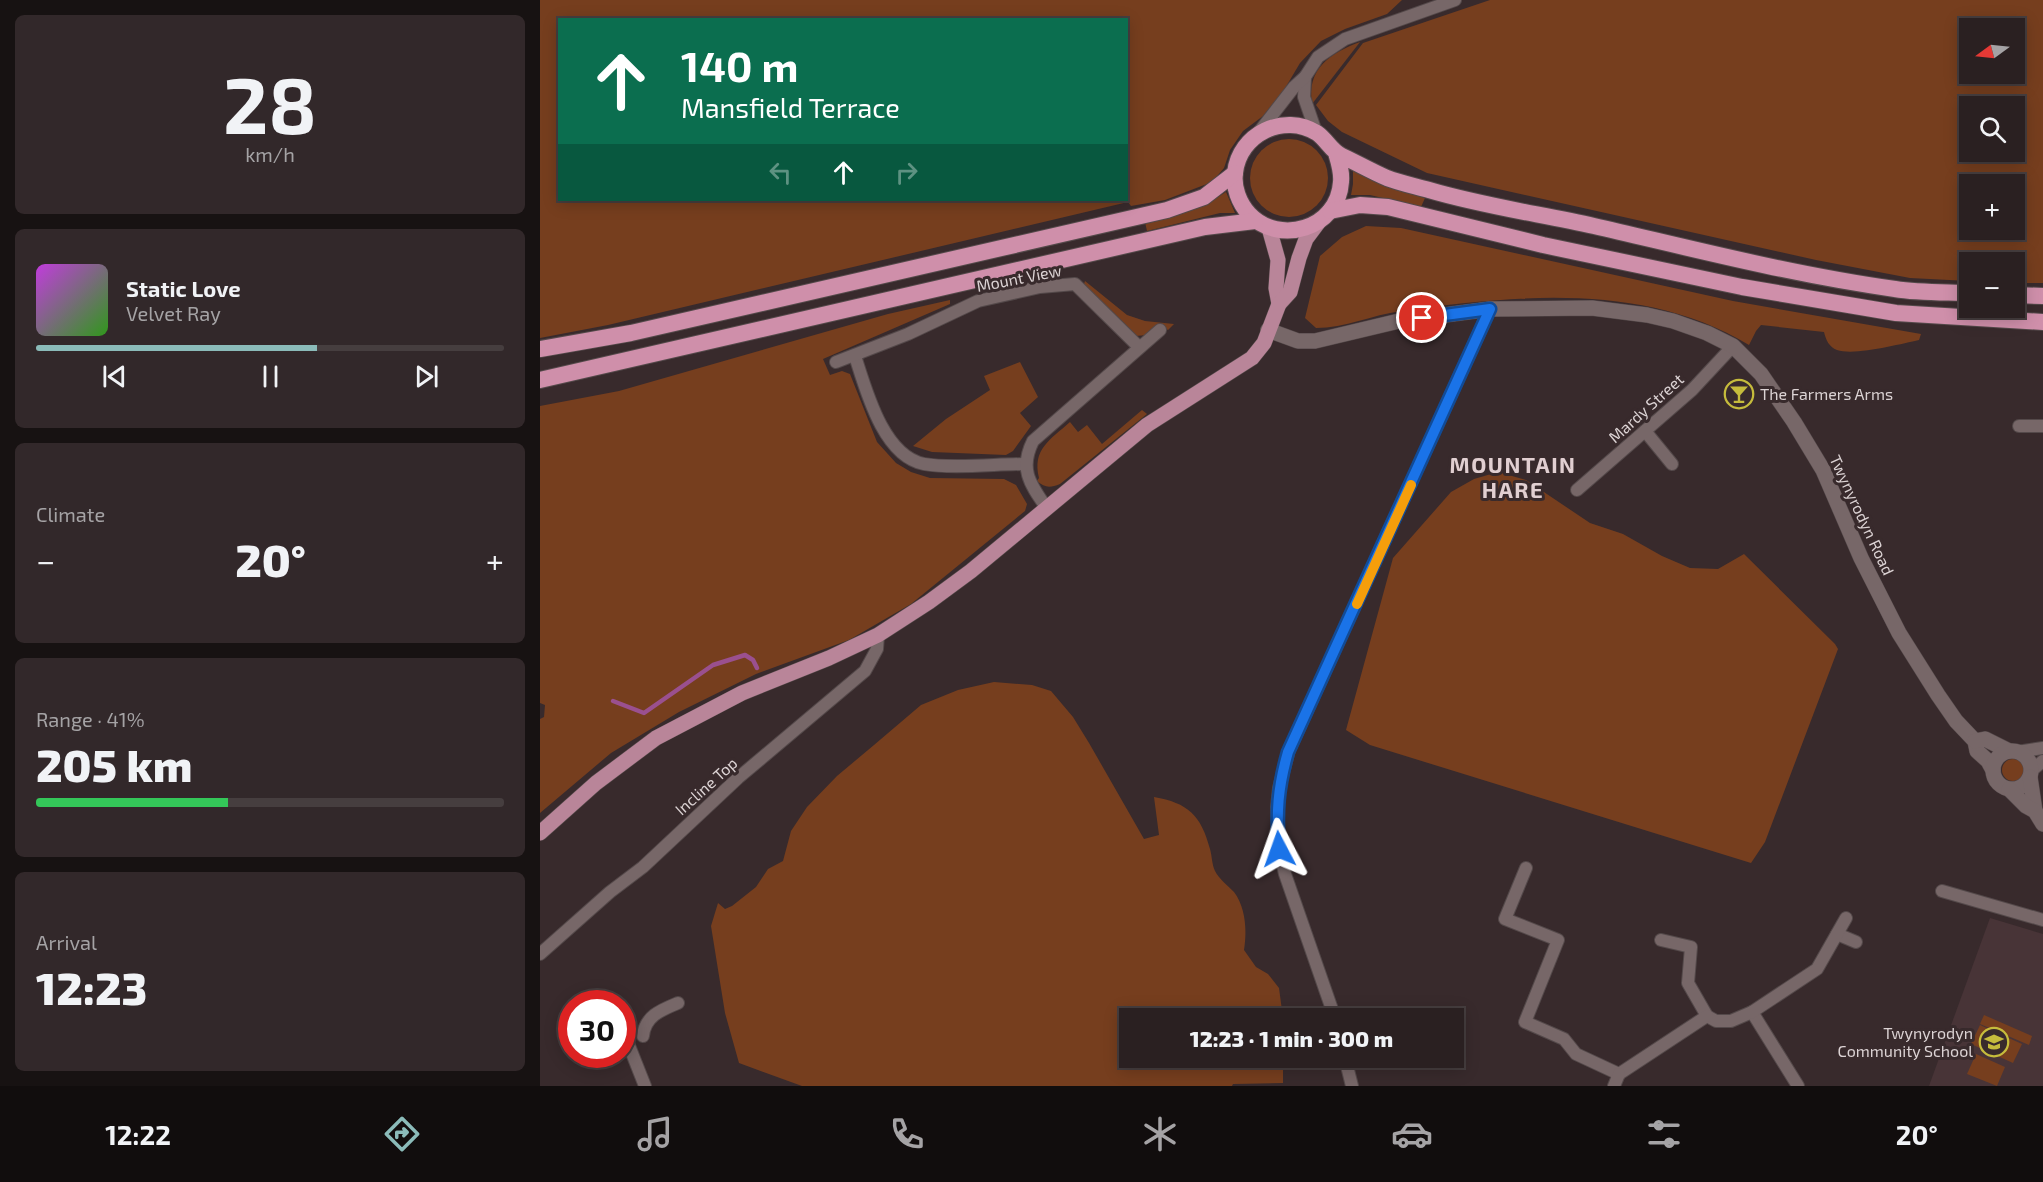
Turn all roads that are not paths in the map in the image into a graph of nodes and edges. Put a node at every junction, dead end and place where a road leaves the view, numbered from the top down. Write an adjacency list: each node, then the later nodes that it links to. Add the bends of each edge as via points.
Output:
1 (1455, 0): 2 (street, via 1345,39 1318,57)
2 (1305, 77): 3 (street, via 1304,97); 4 (street)
3 (1316, 132): 4 (highway, via 1287,124); 5 (highway)
4 (1258, 133): 6 (highway, via 1246,144)
5 (1336, 153): 7 (highway, via 1341,183 1338,198); 9 (highway, via 1388,178 1449,196 1746,262 1897,290)
6 (1235, 173): 8 (highway, via 1239,200); 19 (highway, via 1204,197 1167,210 631,333)
7 (1324, 217): 8 (highway, via 1302,230 1286,232); 12 (main road, via 1306,239 1290,292); 14 (highway, via 1360,205 1388,207 1730,285 1896,313)
8 (1262, 224): 12 (main road, via 1278,260); 22 (highway, via 1205,227)
9 (1959, 293)
10 (2025, 295): 11 (highway)
11 (2043, 296)
12 (1279, 304): 16 (main road)
13 (1490, 309): 16 (street, Twynyrodyn Road, via 1399,321 1315,341 1298,341); 17 (street, Twynyrodyn Road, via 1592,308 1647,315 1707,333); 49 (street, via 1282,772 1277,803 1279,849)
14 (2043, 322)
15 (1160, 330): 18 (street)
16 (1268, 330): 29 (main road, via 1252,358 1147,425)
17 (1733, 346): 25 (street, Mardy Street, via 1692,390); 31 (street, Twynyrodyn Road, via 1761,374 1794,422 1823,470 1899,633 1944,704)
18 (1139, 347): 20 (street, Mount View, via 1075,284 978,301); 26 (street, via 1033,441)
19 (540, 349)
20 (855, 356): 21 (street, Mount View); 26 (street, via 878,420 903,454 921,464)
21 (836, 362)
22 (540, 380)
23 (2019, 426): 24 (street)
24 (2043, 426)
25 (1645, 431): 27 (street); 28 (street, Mardy Street)
26 (1025, 464): 29 (street)
27 (1672, 464)
28 (1577, 490)
29 (1046, 507): 30 (main road, via 971,571)
30 (878, 634): 39 (main road, via 742,693 656,738 596,783); 47 (street, Incline Top, via 878,650 865,671)
31 (1975, 741): 33 (street, via 1984,739); 35 (street, Twynyrodyn Road, via 1977,751)
32 (2043, 748): 33 (street)
33 (2013, 752): 34 (street, via 2027,758); 35 (street, via 1998,758)
34 (2035, 769): 36 (street, via 2022,787); 37 (street, Twynyrodyn Road)
35 (1993, 770): 36 (street, Twynyrodyn Road, via 1998,782)
36 (2009, 789): 37 (street, Twynyrodyn Road)
37 (2035, 811): 38 (street, Twynyrodyn Road)
38 (2043, 824)
39 (540, 833)
40 (1526, 868): 55 (street, via 1505,919 1558,940 1525,1022 1564,1039 1576,1053)
41 (1942, 891): 43 (street)
42 (1846, 918): 44 (street)
43 (2043, 920)
44 (1837, 934): 46 (street); 50 (street, via 1817,969)
45 (1661, 940): 51 (street, via 1691,947 1688,982)
46 (1856, 942)
47 (540, 954)
48 (678, 1003): 52 (street, via 652,1016 644,1028 648,1034)
49 (1332, 1008)
50 (1752, 1012): 51 (street, via 1731,1021 1716,1021); 59 (street)
51 (1707, 1016): 55 (street)
52 (636, 1039)
53 (636, 1063): 56 (street)
54 (1348, 1068): 57 (street)
55 (1619, 1074): 58 (street)
56 (645, 1086)
57 (1352, 1086)
58 (1614, 1086)
59 (1798, 1086)

